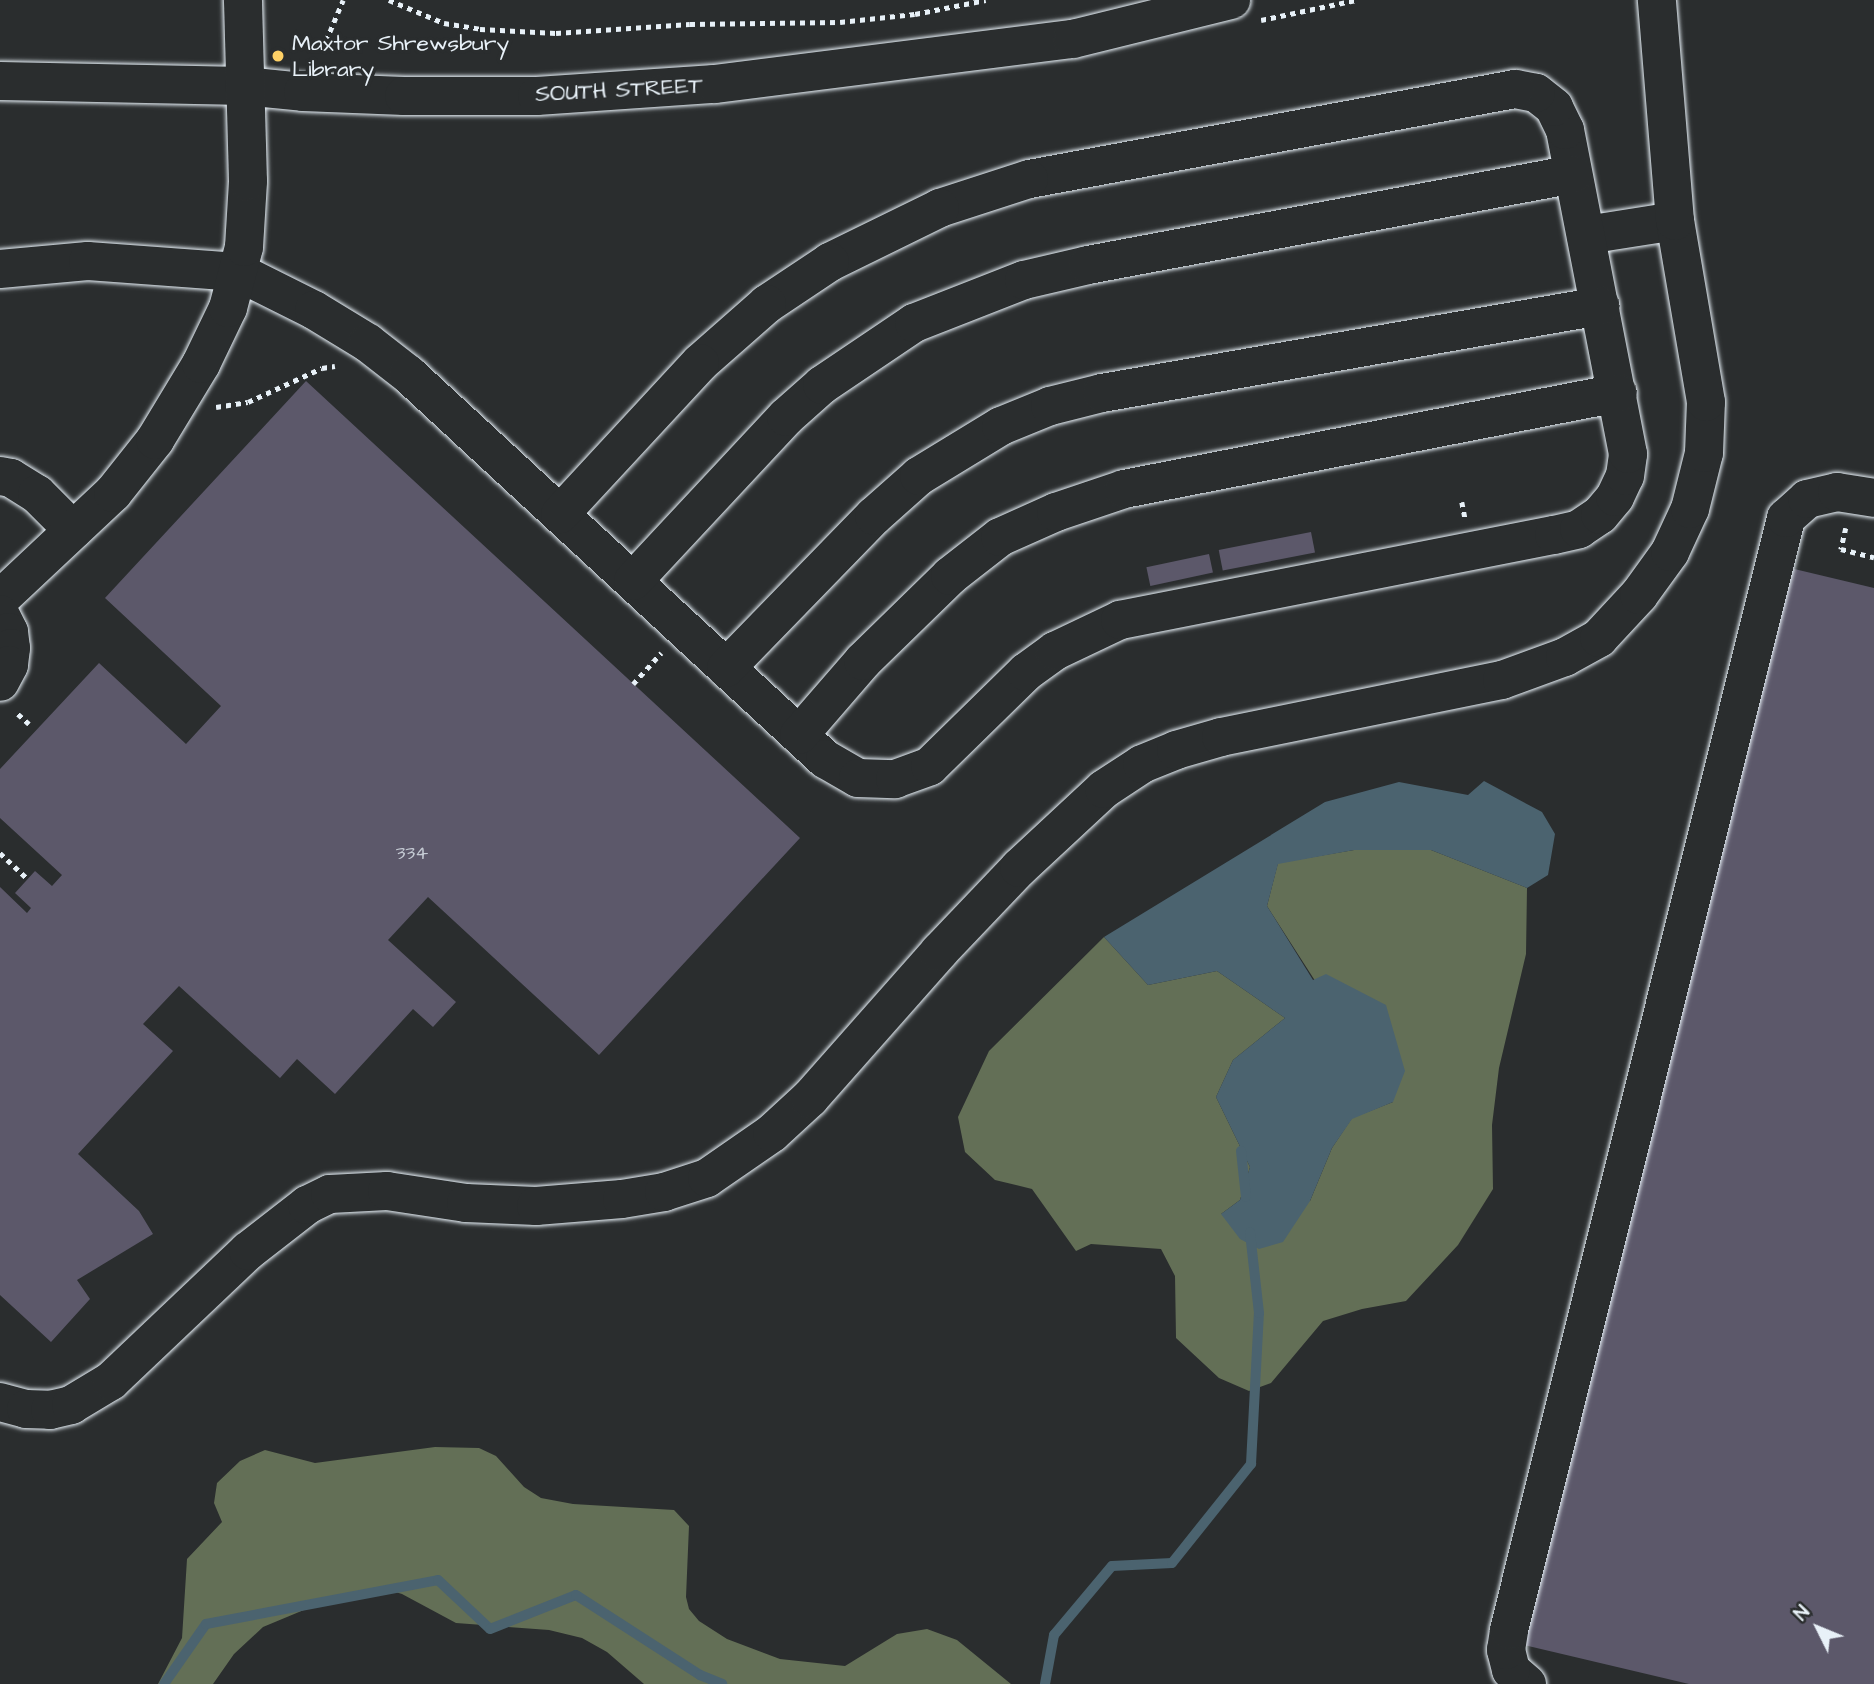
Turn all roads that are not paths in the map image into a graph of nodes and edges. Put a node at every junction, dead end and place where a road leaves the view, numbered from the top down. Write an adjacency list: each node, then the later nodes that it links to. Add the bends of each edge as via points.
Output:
1 (243, 0): 5 (street)
2 (1231, 0): 5 (street, SOUTH STREET, via 1073,39 715,85 537,96 404,96)
3 (1657, 0): 7 (street)
4 (0, 80): 5 (street, SOUTH STREET)
5 (244, 86): 10 (street, via 248,181)
6 (1573, 174): 8 (street); 15 (street, via 1565,130 1554,107 1536,93 1515,89 1029,178 986,192 940,208 841,256 767,304 700,363); 17 (street, via 1024,279 914,323 822,385 786,416)
7 (1675, 221): 8 (street); 23 (street, via 1706,402 1704,453 1690,509 1670,552 1599,638 1566,657 1502,680 1221,737 1142,764 1104,789 1019,868 810,1098 772,1133 707,1178 622,1199 536,1206 466,1203 387,1191 330,1194 307,1205 248,1251 111,1381 71,1405 50,1410)
8 (1586, 234): 11 (street)
9 (0, 269): 10 (street, via 88,261)
10 (238, 272): 15 (street, via 273,287 368,343); 16 (street, via 220,327 155,440 113,492)
11 (1600, 306): 12 (street); 20 (street, via 1102,393 1001,426 961,448 901,492)
12 (1618, 393): 22 (street, via 1124,489 1056,512 1000,537 950,576 863,661); 22 (street, via 1628,454 1625,476 1600,515 1579,528 1120,620 1055,651 930,766 895,779 858,778)
13 (0, 475): 16 (street, via 37,494)
14 (1861, 510): 24 (street, via 1838,492 1807,499 1786,519 1509,1630 1506,1650 1511,1670)
15 (561, 514): 17 (street)
16 (73, 530): 18 (street)
17 (633, 581): 20 (street)
18 (0, 599)
19 (0, 614): 21 (street, via 11,648)
20 (726, 668): 22 (street)
21 (6, 695)
22 (799, 735)
23 (0, 1402)
24 (1527, 1684)

